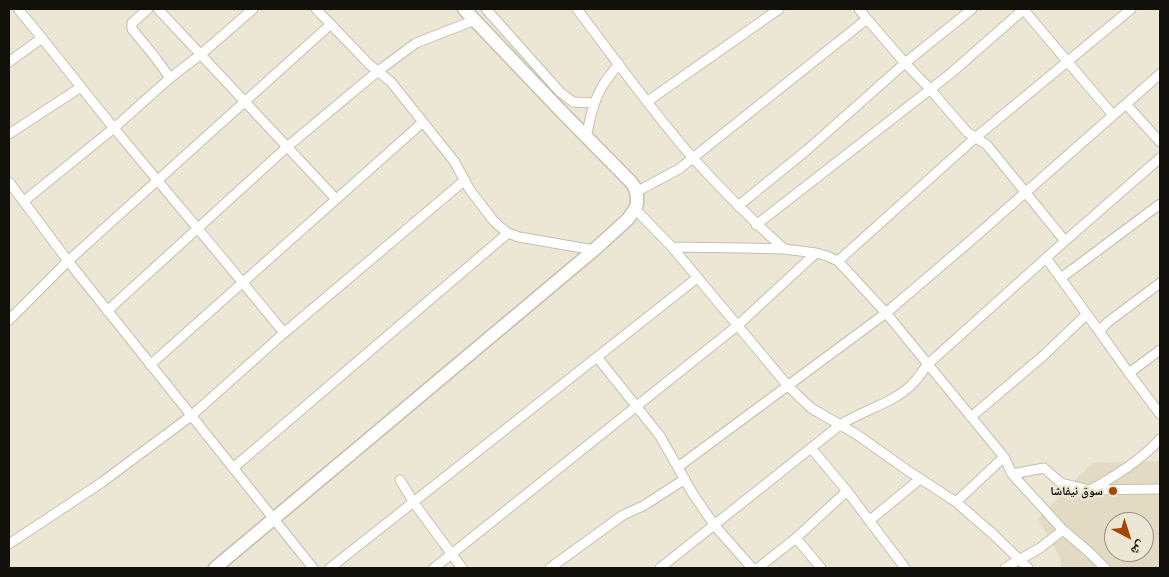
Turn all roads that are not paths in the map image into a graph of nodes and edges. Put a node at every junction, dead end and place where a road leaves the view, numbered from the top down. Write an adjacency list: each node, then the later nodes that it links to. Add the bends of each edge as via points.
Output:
1 (31, 9): 14 (street)
2 (148, 9): 26 (street, via 132,23 132,29)
3 (158, 9): 19 (street)
4 (253, 9): 19 (street)
5 (316, 9): 17 (street)
6 (464, 9): 16 (main road)
7 (486, 9): 31 (street, via 560,92 573,102)
8 (577, 9): 23 (street)
9 (779, 9): 29 (street)
10 (859, 9): 15 (street)
11 (972, 9): 22 (street)
12 (1023, 9): 20 (street); 28 (street)
13 (1131, 9): 20 (street)
14 (20, 12): 18 (street)
15 (867, 19): 22 (street); 41 (street)
16 (475, 20): 24 (street, via 416,43); 37 (main road)
17 (331, 24): 24 (street); 30 (street)
18 (42, 38): 21 (street); 27 (street)
19 (200, 55): 26 (street); 30 (street)
20 (1066, 61): 33 (street); 38 (street)
21 (9, 62)
22 (905, 63): 28 (street); 51 (street)
23 (619, 64): 29 (street); 31 (street, via 600,88)
24 (378, 71): 34 (street); 40 (street)
25 (1160, 74): 32 (street)
26 (170, 78): 35 (street)
27 (81, 87): 35 (street); 36 (street)
28 (930, 89): 38 (street); 53 (street)
29 (648, 101): 41 (street)
30 (244, 102): 40 (street); 43 (street)
31 (594, 103): 37 (street)
32 (1126, 104): 33 (street); 39 (street)
33 (1113, 115): 47 (street)
34 (423, 122): 44 (street); 48 (street)
35 (114, 128): 43 (street); 49 (street)
36 (9, 134)
37 (586, 136): 46 (main road, via 630,181)
38 (975, 138): 47 (street, via 985,143); 63 (street)
39 (1160, 142)
40 (287, 147): 48 (street); 54 (street)
41 (693, 158): 46 (street); 51 (street)
42 (1158, 163): 56 (street)
43 (158, 180): 54 (street); 62 (street)
44 (465, 180): 55 (street, via 493,220); 74 (street)
45 (9, 182): 49 (street)
46 (636, 192): 52 (main road)
47 (1025, 192): 56 (street); 69 (street)
48 (336, 199): 66 (street)
49 (24, 201): 62 (street)
50 (1160, 204): 65 (street)
51 (738, 206): 53 (street)
52 (635, 209): 57 (street); 58 (main road)
53 (756, 225): 59 (street)
54 (198, 228): 66 (street); 68 (street)
55 (508, 233): 58 (street); 90 (street)
56 (1065, 240): 61 (street)
57 (672, 247): 59 (street); 64 (street)
58 (594, 250): 100 (main road)
59 (784, 250): 60 (street)
60 (816, 253): 63 (street); 72 (street)
61 (1046, 258): 65 (street); 77 (street)
62 (68, 261): 68 (street); 71 (street)
63 (838, 261): 69 (street)
64 (697, 278): 72 (street); 76 (street)
65 (1061, 278): 70 (street)
66 (243, 282): 74 (street); 78 (street)
67 (1160, 283): 73 (street)
68 (107, 311): 78 (street)
69 (886, 313): 77 (street); 80 (street)
70 (1087, 314): 73 (street); 84 (street)
71 (9, 320)
72 (738, 326): 80 (street); 81 (street)
73 (1099, 331): 79 (street)
74 (284, 333): 83 (street)
75 (1160, 350): 79 (street)
76 (597, 356): 81 (street); 99 (street)
77 (928, 364): 84 (street); 85 (street, via 899,394)
78 (150, 365): 83 (street)
79 (1129, 373): 82 (street)
80 (788, 386): 85 (street, via 811,408); 89 (street)
81 (636, 406): 89 (street, via 660,436); 106 (street)
82 (1160, 414)
83 (191, 416): 90 (street); 105 (street, via 101,483)
84 (971, 418): 88 (street)
85 (840, 425): 87 (street); 93 (street)
86 (1160, 439): 96 (street, via 1123,471)
87 (811, 448): 97 (street); 102 (street)
88 (1004, 457): 91 (street); 98 (street)
89 (678, 467): 92 (street)
90 (233, 468): 100 (street)
91 (1012, 474): 96 (street, via 1044,468 1060,483); 103 (street)
92 (685, 479): 102 (street); 113 (street, via 623,515)
93 (920, 479): 98 (street); 101 (street)
94 (400, 480): 99 (street)
95 (1160, 488): 96 (street)
96 (1090, 490)
97 (847, 491): 101 (street); 104 (street)
98 (956, 502): 107 (street)
99 (414, 503): 106 (street); 110 (street)
100 (273, 520): 108 (main road); 109 (street)
101 (869, 521): 118 (street)
102 (714, 526): 114 (street); 115 (street)
103 (1063, 530): 107 (street); 121 (street)
104 (796, 538): 116 (street); 117 (street)
105 (9, 544)
106 (452, 554): 111 (street); 112 (street)
107 (1020, 561): 119 (street); 120 (street)
108 (215, 568)
109 (313, 568)
110 (330, 568)
111 (434, 568)
112 (462, 568)
113 (550, 568)
114 (660, 568)
115 (752, 568)
116 (758, 568)
117 (821, 568)
118 (905, 568)
119 (1005, 568)
120 (1028, 568)
121 (1105, 568)

